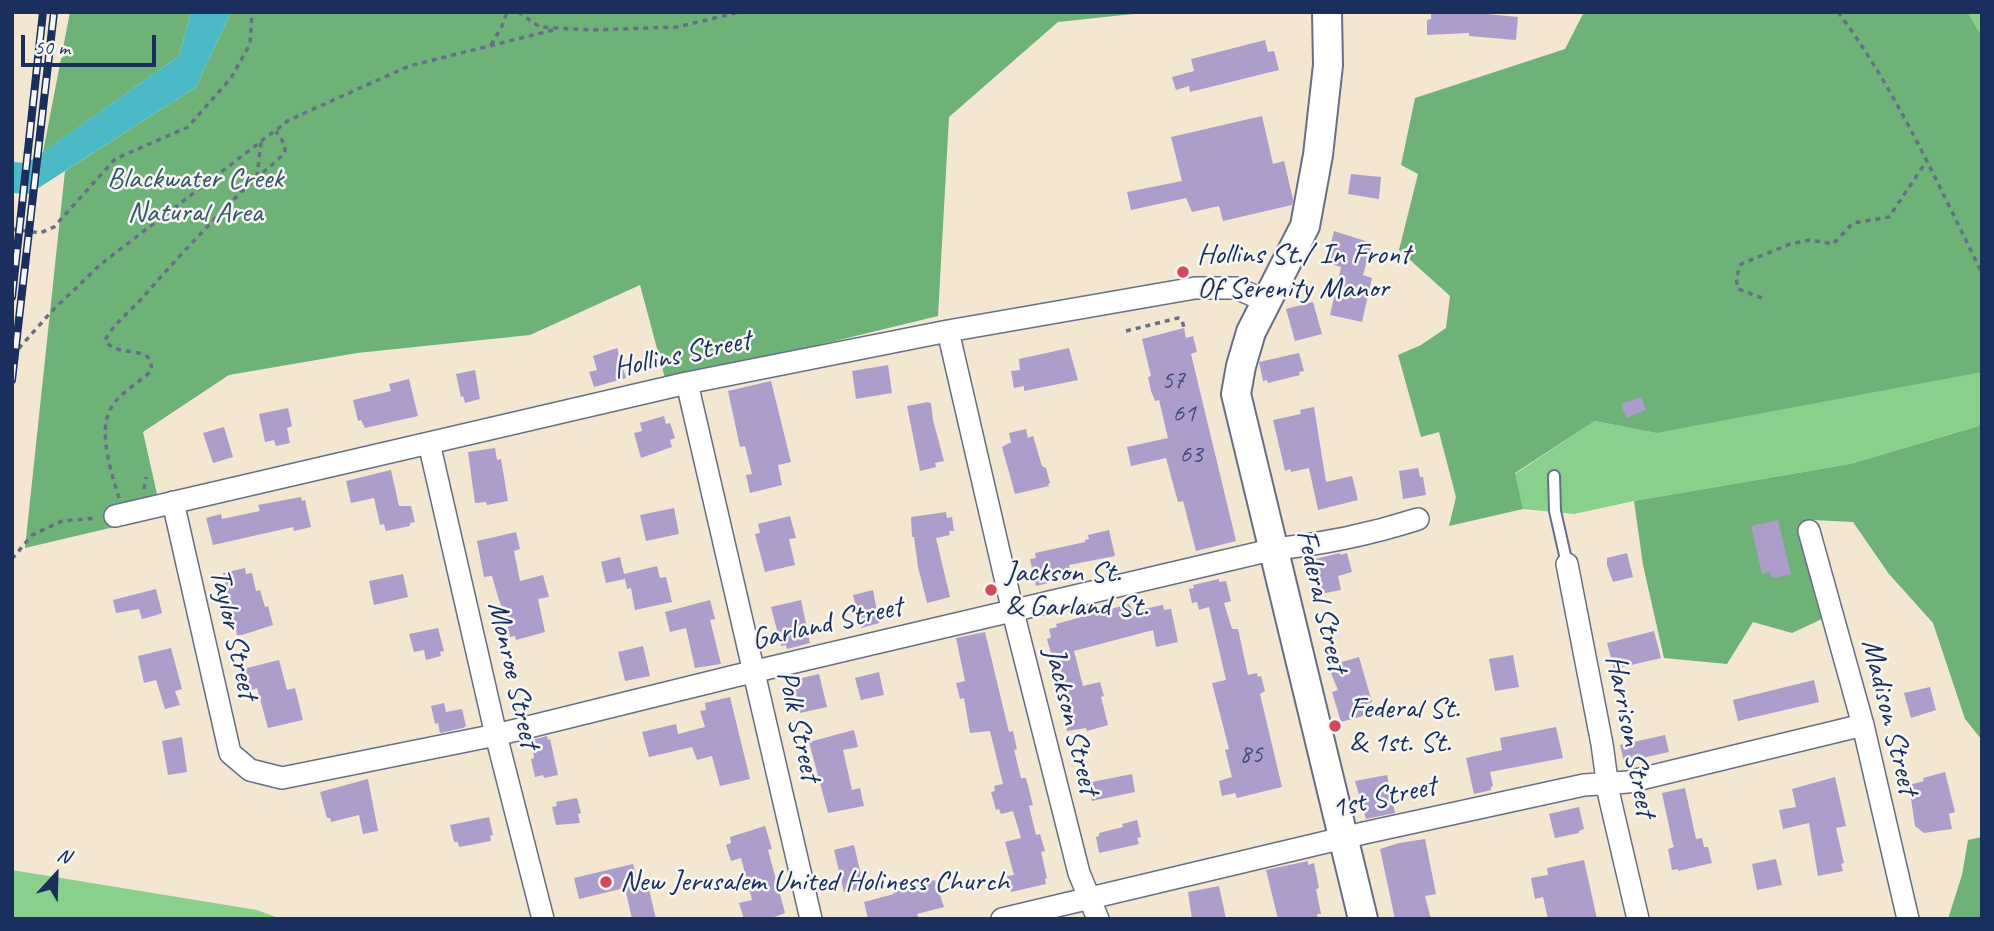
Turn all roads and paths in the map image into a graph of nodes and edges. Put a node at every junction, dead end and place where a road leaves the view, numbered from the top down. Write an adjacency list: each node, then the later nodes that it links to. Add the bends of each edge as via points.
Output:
1 (252, 12): 13 (path, via 250,44 232,78 188,127 115,159 54,227 40,233)
2 (507, 12): 8 (path)
3 (518, 12): 7 (path)
4 (740, 12): 7 (path, via 677,27)
5 (1327, 12): 16 (street, Federal Street, via 1328,65 1305,226)
6 (1838, 12): 11 (path, via 1858,39)
7 (553, 30): 8 (path)
8 (490, 45): 9 (path, via 409,66 289,120)
9 (276, 131): 10 (path); 12 (path, via 285,152)
10 (261, 142): 12 (path); 20 (path, via 101,264)
11 (1926, 162): 14 (path); 15 (path, via 1889,217 1853,223 1833,244 1800,242 1741,264 1735,278 1738,289)
12 (257, 177): 25 (path, via 172,262 105,340 118,351 140,352 152,364 151,371 110,409 106,425)
13 (12, 229)
14 (1982, 272)
15 (1762, 298)
16 (1266, 302): 18 (street, Hollins Street, via 1237,288 1195,288); 28 (street, Federal Street, via 1251,332 1236,394)
17 (1184, 328): 19 (path, via 1178,318)
18 (948, 331): 21 (street, Hollins Street); 31 (street, Jackson Street)
19 (1126, 331)
20 (12, 356)
21 (687, 383): 22 (street, Hollins Street); 32 (street, Polk Street)
22 (429, 443): 24 (street, Hollins Street); 34 (street, Monroe Street)
23 (1554, 475): 30 (lane, via 1555,512)
24 (173, 502): 25 (street, Hollins Street); 35 (street, Taylor Street, via 230,753)
25 (117, 509): 29 (path, via 62,521 32,535)
26 (1418, 519): 28 (street, Garland Street, via 1375,533)
27 (1809, 531): 33 (street, Madison Street)
28 (1275, 549): 31 (street, Garland Street); 37 (street, Federal Street)
29 (12, 559)
30 (1567, 564): 36 (street, Harrison Street)
31 (1013, 611): 32 (street, Garland Street); 38 (street, Jackson Street)
32 (755, 671): 34 (street, Garland Street); 40 (street, Polk Street)
33 (1863, 725): 36 (street, 1st Street, via 1628,782); 45 (street, Madison Street)
34 (496, 735): 35 (street, Garland Street, via 282,778); 39 (street, Monroe Street)
35 (250, 770)
36 (1607, 782): 37 (street, 1st Street); 44 (street, Harrison Street)
37 (1343, 838): 38 (street, 1st Street); 43 (street, Federal Street)
38 (1088, 898): 41 (street, 1st Street); 42 (street, Jackson Street)
39 (543, 919)
40 (811, 919)
41 (1002, 919)
42 (1098, 919)
43 (1363, 919)
44 (1638, 919)
45 (1908, 919)

